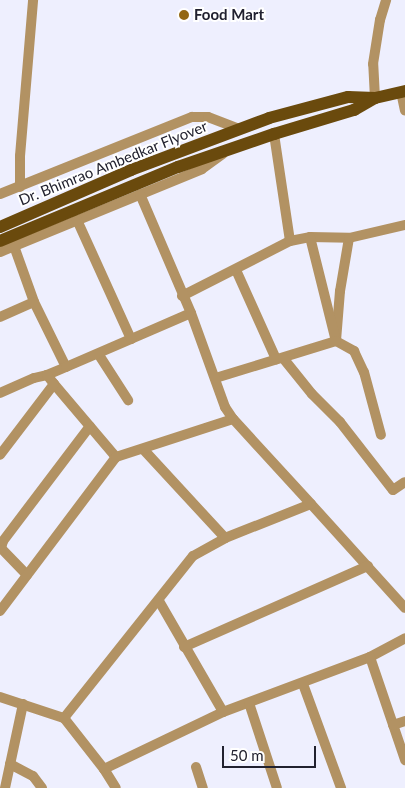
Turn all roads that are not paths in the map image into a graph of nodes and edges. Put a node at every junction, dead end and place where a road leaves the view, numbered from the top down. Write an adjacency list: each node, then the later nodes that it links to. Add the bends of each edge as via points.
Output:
1 (33, 0): 9 (street)
2 (386, 0): 4 (street, via 373,64)
3 (403, 91): 4 (main road); 5 (street)
4 (375, 98): 6 (main road, Dr. Bhimrao Ambedkar Flyover, via 348,97); 7 (main road, Dr. Bhimrao Ambedkar Flyover, via 354,110)
5 (405, 111)
6 (240, 129): 9 (street, via 208,117 192,117); 14 (main road, Dr. Bhimrao Ambedkar Flyover, via 173,153)
7 (274, 134): 8 (main road, Dr. Bhimrao Ambedkar Flyover); 18 (street)
8 (232, 148): 11 (street, via 202,168); 17 (main road, Dr. Bhimrao Ambedkar Flyover)
9 (20, 187): 10 (street)
10 (0, 194)
11 (140, 194): 12 (street); 22 (street)
12 (77, 220): 19 (street); 26 (street)
13 (405, 225): 16 (street)
14 (0, 227)
15 (310, 237): 16 (street); 18 (street); 27 (street)
16 (349, 238): 27 (street)
17 (0, 241)
18 (290, 241): 21 (street)
19 (14, 246): 20 (street); 23 (street)
20 (0, 252)
21 (236, 270): 22 (street); 29 (street)
22 (182, 296): 24 (street)
23 (34, 302): 25 (street); 30 (street)
24 (191, 313): 26 (street); 32 (street)
25 (0, 316)
26 (131, 339): 28 (street)
27 (336, 341): 29 (street); 38 (street, via 354,350 364,372)
28 (99, 355): 30 (street); 35 (street)
29 (279, 358): 32 (street); 42 (street, via 340,422 394,490)
30 (66, 367): 31 (street)
31 (47, 376): 33 (street); 34 (street, via 34,378)
32 (216, 378): 36 (street, via 225,407)
33 (54, 384): 37 (street); 40 (street)
34 (0, 393)
35 (128, 400)
36 (233, 419): 39 (street); 43 (street)
37 (90, 426): 41 (street); 46 (street, via 3,541 1,548)
38 (381, 435)
39 (143, 449): 41 (street); 44 (street)
40 (0, 455)
41 (116, 457): 46 (street)
42 (405, 482)
43 (312, 504): 44 (street); 45 (street)
44 (225, 538): 47 (street, via 192,556)
45 (368, 566): 48 (street); 51 (street)
46 (27, 575): 49 (street)
47 (159, 600): 51 (street); 58 (street)
48 (405, 608)
49 (0, 611)
50 (405, 638): 52 (street)
51 (184, 647): 57 (street)
52 (370, 657): 53 (street); 60 (street)
53 (303, 684): 55 (street); 70 (street)
54 (0, 697): 56 (street)
55 (249, 703): 57 (street); 69 (street)
56 (23, 704): 58 (street); 62 (street)
57 (223, 712): 64 (street)
58 (64, 718): 64 (street)
59 (405, 721): 60 (street)
60 (394, 725): 61 (street)
61 (405, 760)
62 (10, 764): 65 (street); 66 (street, via 33,776)
63 (196, 767): 68 (street)
64 (104, 769): 67 (street)
65 (5, 788)
66 (42, 788)
67 (116, 788)
68 (203, 788)
69 (277, 788)
70 (341, 788)

